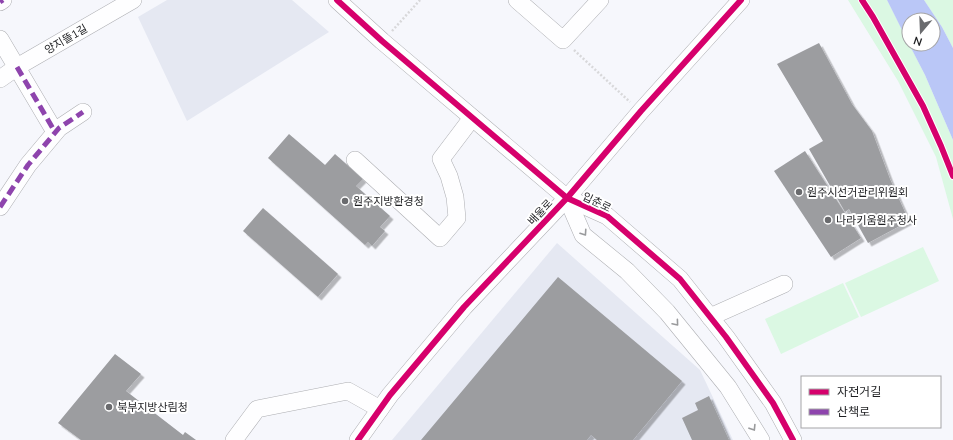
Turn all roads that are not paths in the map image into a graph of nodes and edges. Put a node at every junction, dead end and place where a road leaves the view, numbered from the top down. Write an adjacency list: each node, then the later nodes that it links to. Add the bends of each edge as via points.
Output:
1 (3, 0): 8 (street)
2 (133, 0): 11 (street, 양지뜰1길)
3 (338, 0): 14 (street, 입춘로, via 382,42)
4 (517, 0): 5 (street, via 563,40)
5 (600, 0)
6 (741, 0): 9 (street, 배울로)
7 (751, 0): 9 (street, via 731,21)
8 (0, 2)
9 (718, 26): 17 (street, 배울로)
10 (0, 39): 11 (street)
11 (17, 67): 12 (street, 양지뜰1길); 15 (street)
12 (0, 79)
13 (83, 112): 15 (street)
14 (472, 118): 16 (street, via 441,159 455,197 457,218 440,238); 17 (street, 입춘로)
15 (56, 132): 18 (street, via 28,165)
16 (355, 160)
17 (567, 198): 20 (street, 입춘로, via 607,216 680,279); 21 (street, 배울로, via 464,307); 24 (street, 입춘로, one-way to 24, via 583,235 627,271 667,312 728,387)
18 (0, 207)
19 (784, 284): 20 (street)
20 (710, 317): 25 (street, 입춘로, via 773,403)
21 (380, 409): 22 (street, via 348,391 257,409); 23 (street, 배울로)
22 (234, 440)
23 (358, 440)
24 (761, 440)
25 (793, 440)

